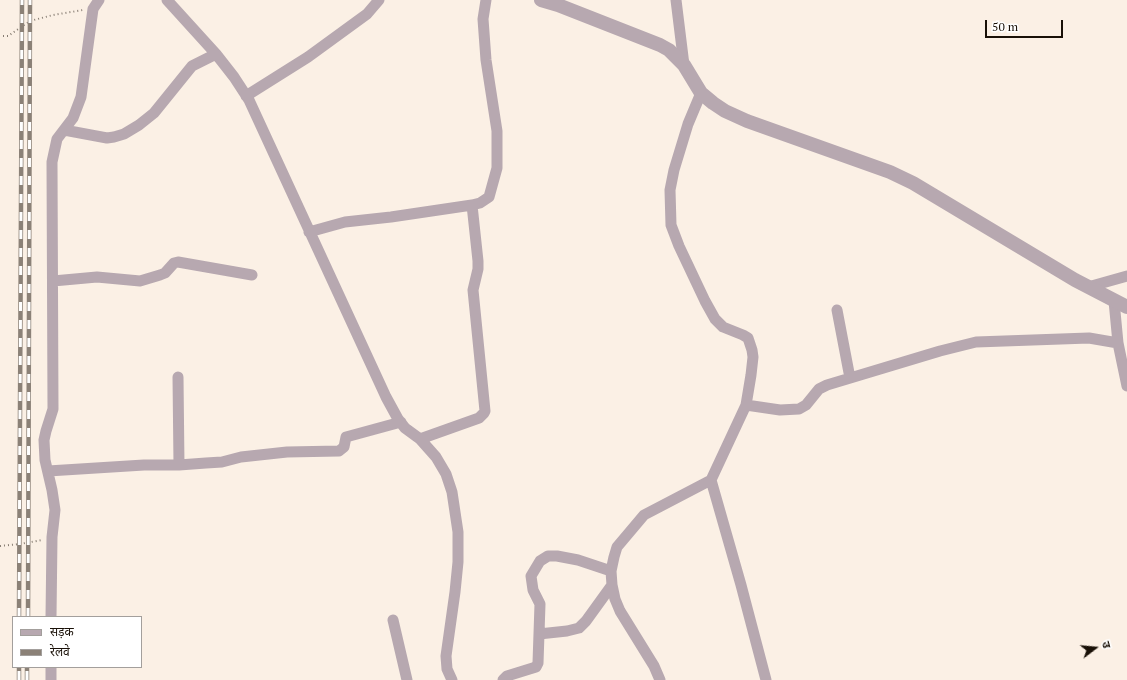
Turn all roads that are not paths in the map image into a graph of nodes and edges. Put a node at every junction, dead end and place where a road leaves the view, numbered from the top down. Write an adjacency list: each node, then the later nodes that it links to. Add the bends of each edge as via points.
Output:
1 (167, 0): 7 (street)
2 (379, 0): 10 (street, via 367,14 314,53)
3 (486, 0): 12 (street, via 483,19 486,60 497,131 497,168 489,197 480,204)
4 (540, 0): 8 (street, via 660,45)
5 (676, 0): 8 (street)
6 (96, 5): 11 (street, via 81,97 73,118)
7 (216, 54): 10 (street); 11 (street, via 192,66 154,113 124,134 107,138)
8 (684, 65): 9 (street)
9 (701, 93): 17 (street, via 725,111 747,122 883,169 913,183); 25 (street, via 688,124 674,170 670,190 671,225 715,319 723,327 748,338 753,357)
10 (246, 96): 13 (street)
11 (64, 130): 16 (street, via 57,138 52,162)
12 (472, 205): 13 (street, via 345,222); 27 (street, via 478,261 473,290 485,411 479,418)
13 (309, 232): 26 (street, via 386,397)
14 (252, 275): 16 (street, via 178,262 165,273 140,280 97,277)
15 (1127, 276): 17 (street)
16 (53, 282): 29 (street, via 53,409 44,440)
17 (1088, 287): 18 (street)
18 (1114, 301): 19 (street); 21 (street)
19 (1127, 307)
20 (838, 310): 23 (street)
21 (1118, 343): 23 (street, via 1088,338 976,342 940,350); 24 (street)
22 (178, 378): 28 (street)
23 (850, 378): 25 (street, via 823,387 799,409 780,410)
24 (1127, 386)
25 (746, 405): 30 (street)
26 (401, 422): 27 (street); 28 (street, via 346,437 344,447 339,451 287,452 241,457 222,462)
27 (420, 439): 39 (street, via 436,456 446,474 452,492 458,532 458,562 446,656 447,669)
28 (180, 465): 29 (street, via 144,464)
29 (48, 471): 33 (street, via 54,504)
30 (711, 480): 31 (street, via 644,515 617,547); 42 (street)
31 (611, 571): 32 (street); 35 (street, via 557,556 548,556 540,561 531,576 533,590 540,604)
32 (612, 585): 35 (street, via 579,628 567,632); 41 (street, via 620,611)
33 (51, 616)
34 (393, 620): 38 (street)
35 (539, 634): 40 (street, via 536,667 507,676)
36 (51, 668): 37 (street)
37 (51, 680)
38 (407, 680)
39 (452, 680)
40 (503, 680)
41 (660, 680)
42 (766, 680)

